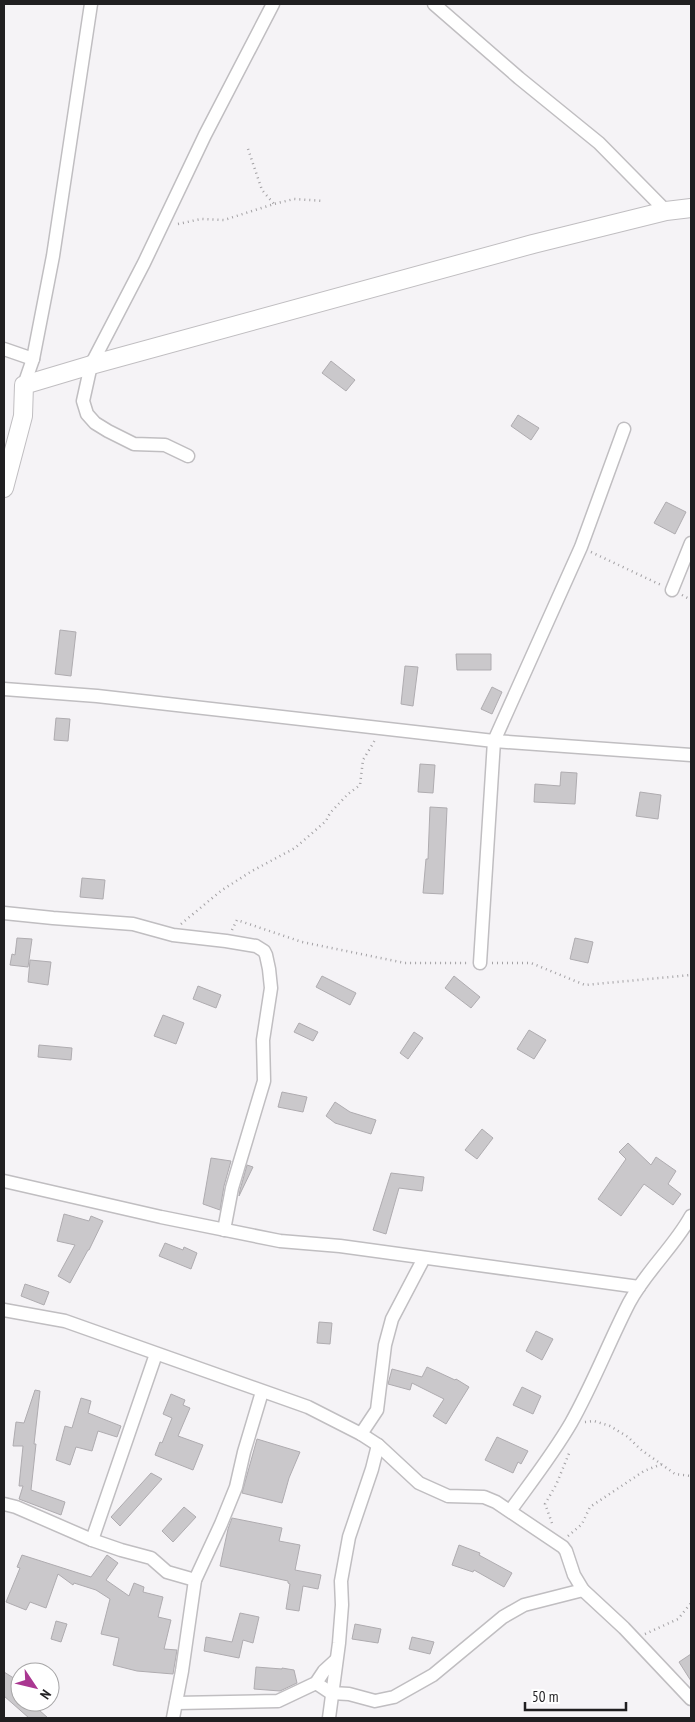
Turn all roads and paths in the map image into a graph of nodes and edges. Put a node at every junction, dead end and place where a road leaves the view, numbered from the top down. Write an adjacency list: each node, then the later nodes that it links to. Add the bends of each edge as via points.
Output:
1 (91, 4): 11 (street, via 53,256)
2 (273, 4): 9 (street)
3 (434, 4): 8 (street, via 599,143)
4 (248, 149): 6 (path, via 262,190)
5 (324, 201): 6 (path, via 294,199)
6 (274, 204): 9 (path, via 224,220 201,218 176,224)
7 (691, 208): 8 (street)
8 (666, 211): 12 (street, via 533,244)
9 (158, 234): 12 (street)
10 (4, 349): 11 (street)
11 (33, 358): 13 (street)
12 (91, 365): 13 (street); 15 (street, via 83,401 87,414 95,423 134,444 165,445)
13 (24, 385): 16 (street, via 23,416)
14 (624, 429): 18 (street)
15 (188, 456)
16 (4, 488)
17 (691, 543): 19 (street)
18 (581, 547): 19 (path); 23 (street)
19 (672, 590): 20 (path)
20 (691, 600)
21 (4, 688): 22 (street)
22 (385, 729): 23 (street); 26 (path, via 363,760 360,785 330,813 326,821 295,848 222,890 184,921)
23 (494, 741): 24 (street); 28 (street)
24 (691, 755)
25 (4, 913): 26 (street, via 133,924)
26 (173, 935): 27 (street)
27 (226, 941): 28 (path, via 237,920 302,942 405,963); 32 (street, via 256,946 264,951 271,988 263,1040 264,1081 232,1188)
28 (480, 963): 29 (path, via 531,963 585,985)
29 (691, 974)
30 (4, 1181): 32 (street)
31 (691, 1216): 34 (street)
32 (224, 1230): 33 (street, via 280,1241)
33 (424, 1258): 34 (street); 39 (street, via 392,1319 385,1345 377,1410)
34 (639, 1286): 45 (street, via 571,1423)
35 (4, 1310): 36 (street, via 65,1321)
36 (156, 1354): 37 (street); 46 (street)
37 (262, 1392): 39 (street, via 308,1407); 48 (street, via 236,1486)
38 (579, 1423): 42 (path, via 594,1421 610,1426)
39 (361, 1434): 40 (street)
40 (378, 1445): 45 (street, via 419,1483 448,1496 484,1497); 52 (street, via 349,1537 341,1581 342,1605)
41 (572, 1445): 47 (path, via 545,1504)
42 (662, 1464): 43 (path, via 674,1474); 47 (path, via 644,1471 590,1507 582,1524)
43 (691, 1476)
44 (4, 1504): 46 (street)
45 (510, 1511): 47 (street)
46 (92, 1540): 48 (street, via 151,1558 167,1572)
47 (559, 1545): 49 (street, via 566,1551)
48 (195, 1580): 56 (street)
49 (583, 1590): 51 (street); 54 (street, via 524,1605 504,1617 433,1675 394,1697 375,1701)
50 (691, 1604): 51 (path, via 678,1619)
51 (634, 1638): 55 (street)
52 (336, 1660): 53 (street); 54 (street)
53 (316, 1683): 54 (street); 56 (street, via 278,1701)
54 (331, 1693): 58 (street)
55 (691, 1699)
56 (176, 1703): 57 (street)
57 (173, 1718)
58 (328, 1718)

